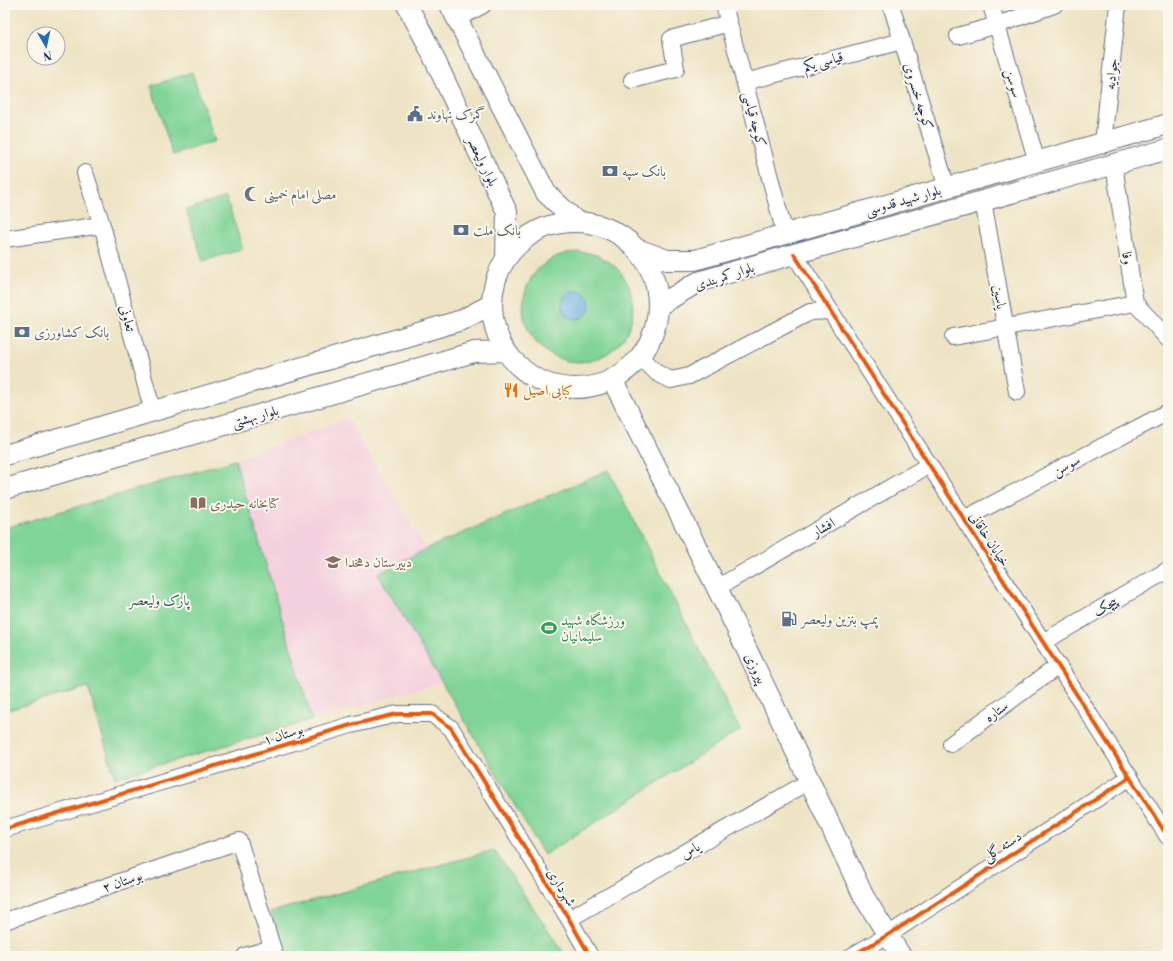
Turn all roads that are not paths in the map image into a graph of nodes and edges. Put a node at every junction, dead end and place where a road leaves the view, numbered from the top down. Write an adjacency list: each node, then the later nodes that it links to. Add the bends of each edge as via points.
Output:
1 (407, 5): 29 (main road, بلوار ولیعصر, via 507,212)
2 (483, 5): 8 (street)
3 (724, 5): 9 (street, کوچه قیاسی)
4 (891, 5): 12 (street, کوچه خسروی)
5 (991, 5): 10 (street, سوسن)
6 (1054, 5): 10 (street)
7 (1118, 5): 16 (street, جوادیه)
8 (454, 12): 23 (main road, via 546,193)
9 (729, 23): 13 (street, via 671,39 676,69); 14 (street, کوچه قیاسی)
10 (997, 25): 11 (street); 18 (street, سوسن)
11 (958, 36)
12 (902, 41): 14 (street, قیاسی یکم); 21 (street, کوچه خسروی)
13 (632, 80)
14 (745, 82): 25 (street, کوچه قیاسی)
15 (1168, 124): 16 (main road, بلوار شهید قدوسی)
16 (1103, 143): 18 (main road, بلوار شهید قدوسی)
17 (1168, 149): 19 (main road, بلوار شهید قدوسی)
18 (1037, 162): 21 (main road, بلوار شهید قدوسی)
19 (1114, 165): 22 (main road, بلوار شهید قدوسی); 30 (street, وفا)
20 (84, 173): 24 (street, تعاونی)
21 (947, 188): 25 (main road, بلوار شهید قدوسی)
22 (983, 201): 28 (main road, بلوار شهید قدوسی); 34 (street, یاسین)
23 (577, 222): 27 (main road, via 600,225 620,235); 29 (main road, via 555,224 538,230)
24 (102, 225): 26 (street); 41 (street, تعاونی)
25 (786, 234): 27 (main road, بلوار شهید قدوسی, via 695,260 667,260)
26 (5, 239)
27 (637, 249): 32 (main road, via 649,266 656,285)
28 (794, 254): 32 (main road, بلوار کمربندی, via 698,282); 33 (street, خیابان خاقانی)
29 (506, 258): 31 (main road, via 496,280)
30 (1134, 303): 34 (street); 36 (street)
31 (492, 304): 37 (main road, via 495,329); 41 (main road, via 462,320)
32 (658, 306): 38 (main road, via 656,324 650,341)
33 (830, 311): 38 (street, via 810,312 689,376 671,380 656,373); 44 (street, خیابان خاقانی)
34 (1005, 327): 35 (street); 40 (street, یاسین)
35 (953, 337)
36 (1168, 339)
37 (506, 351): 39 (main road, via 522,369 542,381 565,387 581,387); 45 (main road, بلوار بهشتی, via 474,352)
38 (640, 356): 39 (main road, via 627,370)
39 (612, 379): 48 (main road, پیروزی)
40 (1016, 392)
41 (153, 412): 43 (main road)
42 (1168, 412): 46 (street, سوسن)
43 (5, 456)
44 (930, 465): 46 (street, خیابان خاقانی); 48 (street, افشار)
45 (5, 489)
46 (964, 519): 49 (street, خیابان خاقانی)
47 (1168, 570): 49 (street, پیچک)
48 (717, 588): 53 (main road, پیروزی)
49 (1043, 642): 50 (street, خیابان خاقانی)
50 (1058, 666): 51 (street, ستاره, via 951,744); 52 (street, خیابان خاقانی)
51 (968, 732)
52 (1130, 777): 56 (street, خیابان خاقانی); 59 (street, دسته گلی)
53 (810, 781): 57 (street, یاس); 59 (main road, پیروزی, via 864,897)
54 (5, 830): 55 (street, بوستان ۱, via 351,725 397,714 432,714 451,728)
55 (514, 830): 57 (street, شهرداری)
56 (1168, 837)
57 (569, 919): 62 (street, شهرداری)
58 (5, 921): 60 (street, بوستان ۲, via 239,841)
59 (888, 935): 63 (street); 64 (main road, پیروزی)
60 (274, 952): 61 (street)
61 (245, 956)
62 (590, 956)
63 (852, 956)
64 (901, 956)

